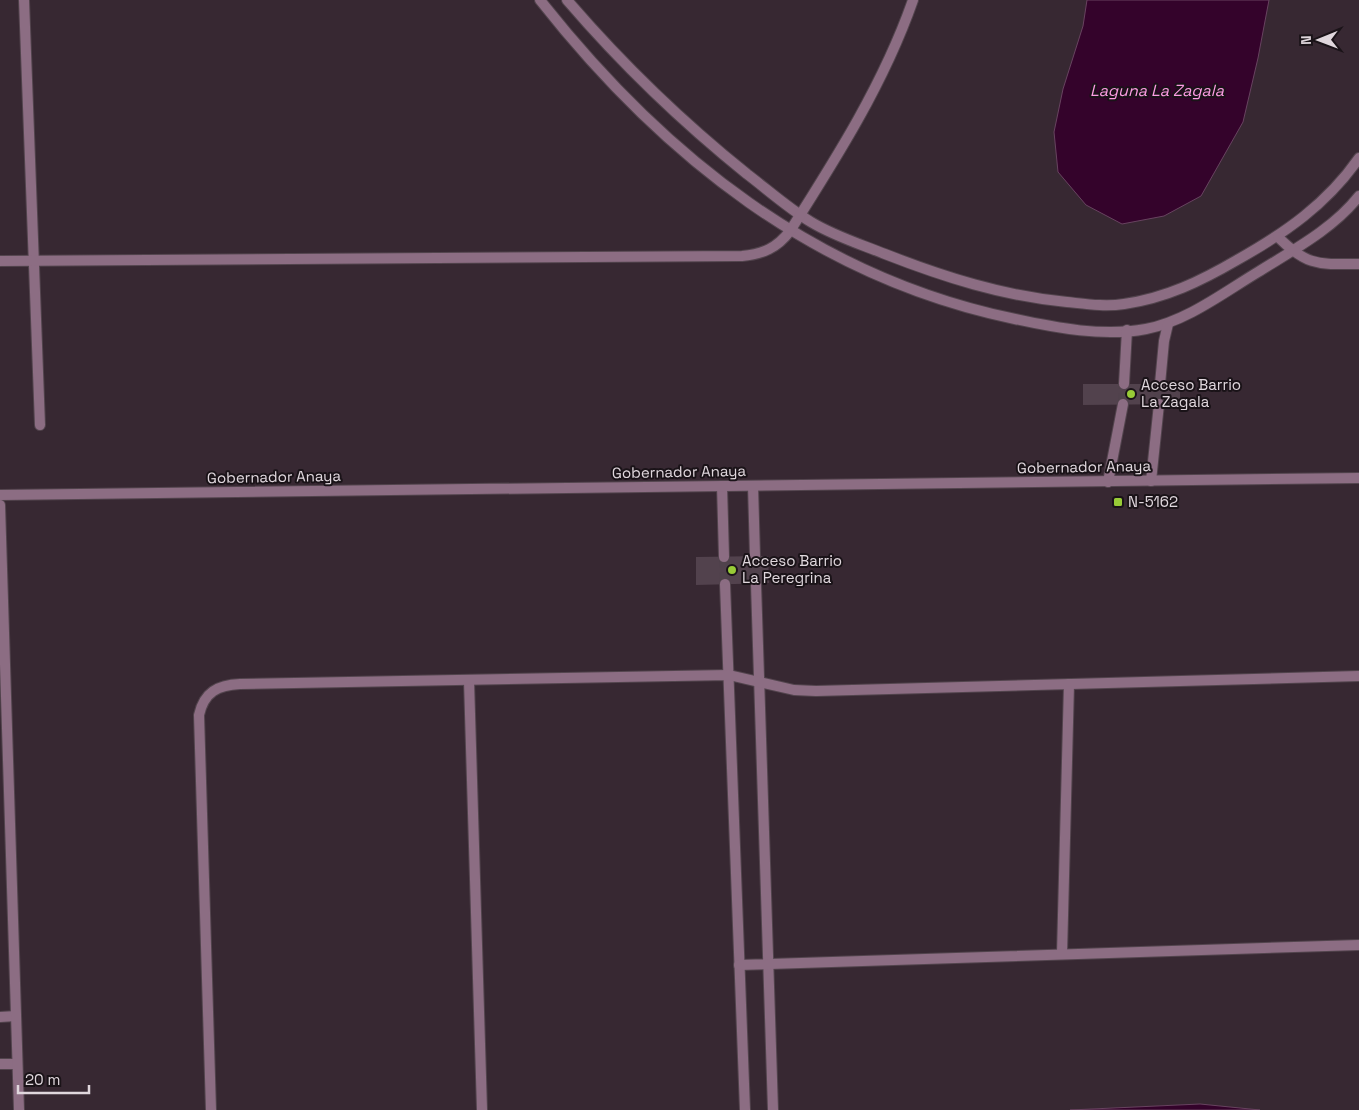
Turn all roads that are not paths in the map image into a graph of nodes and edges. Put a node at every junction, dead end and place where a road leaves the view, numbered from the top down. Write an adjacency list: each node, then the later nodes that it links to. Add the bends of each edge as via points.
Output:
1 (24, 0): 12 (street)
2 (540, 0): 8 (street, via 651,125 726,186)
3 (567, 0): 7 (street, via 629,70 659,98 721,153)
4 (913, 0): 7 (street, via 875,90)
5 (1359, 158): 9 (street, via 1324,199)
6 (1359, 196): 10 (street, via 1336,220)
7 (800, 215): 8 (street); 9 (street, via 832,234 958,280 1022,297 1093,305 1153,299 1178,291)
8 (790, 231): 12 (street, via 767,251 742,256); 15 (street, via 874,273 997,316 1077,329)
9 (1278, 237): 10 (street)
10 (1292, 251): 13 (street, via 1316,262); 14 (street)
11 (0, 261): 12 (street)
12 (34, 261): 20 (street)
13 (1359, 264)
14 (1168, 324): 15 (street); 17 (street)
15 (1127, 330): 16 (street)
16 (1124, 384)
17 (1160, 384)
18 (1123, 404): 23 (street)
19 (1159, 404): 22 (street)
20 (40, 425)
21 (1359, 478): 22 (street, Gobernador Anaya)
22 (1152, 481): 23 (street, Gobernador Anaya)
23 (1108, 482): 25 (street, Gobernador Anaya)
24 (722, 486): 25 (street, Gobernador Anaya); 26 (street, Gobernador Anaya); 30 (street)
25 (753, 486): 29 (street)
26 (0, 495)
27 (0, 505): 28 (street)
28 (0, 554): 42 (street)
29 (755, 556)
30 (724, 557)
31 (725, 584): 33 (street)
32 (756, 584): 36 (street)
33 (729, 675): 35 (street); 36 (street); 41 (street)
34 (1359, 676): 37 (street)
35 (469, 681): 47 (street, via 231,685 213,690 206,696 199,725); 48 (street)
36 (759, 681): 37 (street, via 794,690 816,691); 40 (street)
37 (1069, 684): 39 (street)
38 (1359, 945): 39 (street)
39 (1062, 954): 40 (street)
40 (768, 964): 41 (street); 50 (street)
41 (739, 965): 49 (street)
42 (16, 1016): 43 (street); 45 (street)
43 (0, 1017)
44 (0, 1064): 45 (street)
45 (17, 1064): 46 (street)
46 (19, 1110)
47 (211, 1110)
48 (482, 1110)
49 (745, 1110)
50 (773, 1110)

